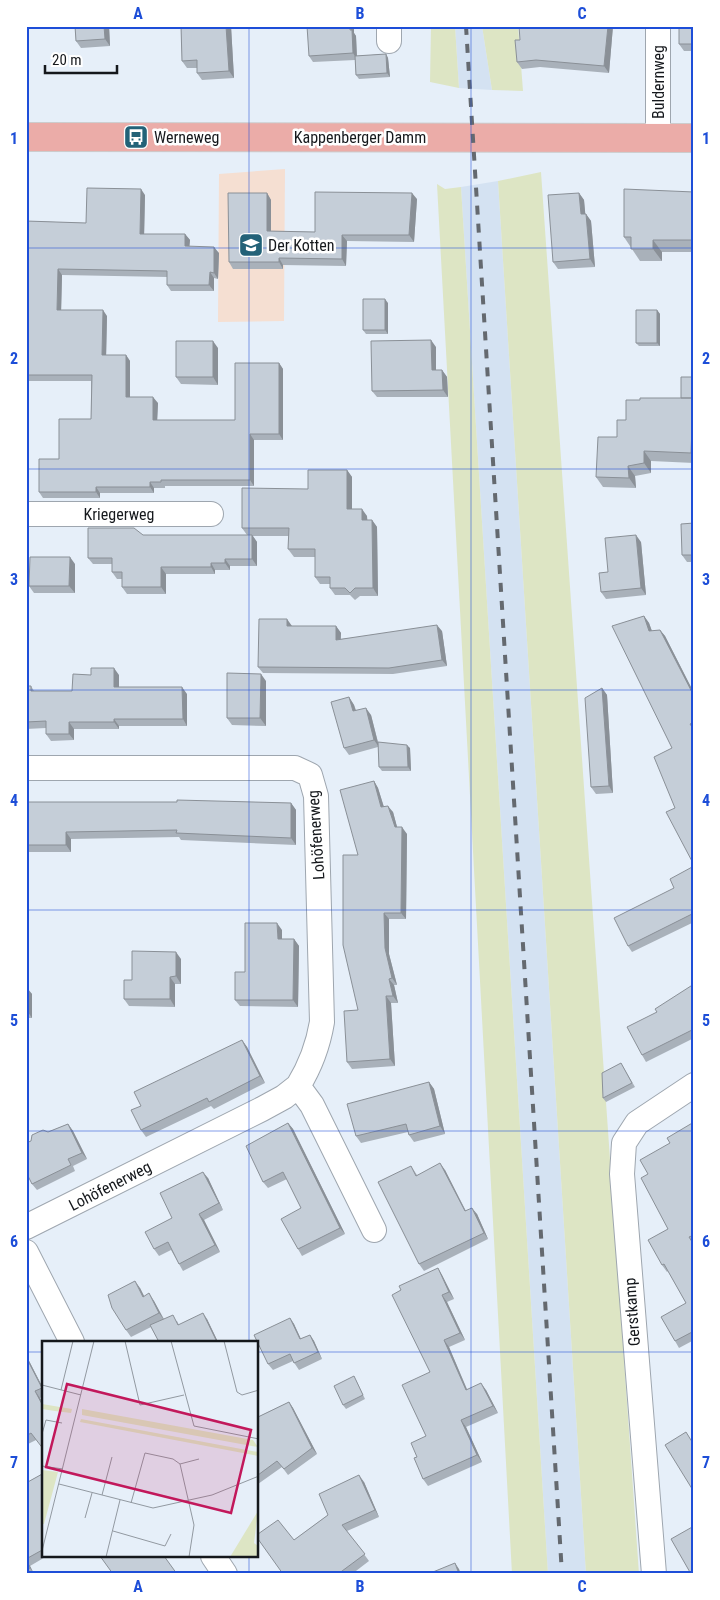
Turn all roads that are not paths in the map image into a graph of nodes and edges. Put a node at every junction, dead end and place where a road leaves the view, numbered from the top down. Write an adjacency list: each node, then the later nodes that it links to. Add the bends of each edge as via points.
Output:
1 (658, 26): 3 (street, Buldernweg)
2 (26, 137): 3 (main road, Kappenberger Damm)
3 (658, 138): 4 (main road, Kappenberger Damm)
4 (694, 138)
5 (26, 514): 6 (street, Kriegerweg)
6 (211, 514)
7 (26, 768): 9 (street, Lohöfenerweg, via 295,768 310,775 316,796 322,1022 312,1060)
8 (694, 1085): 16 (street, Gerstkamp, via 637,1123 624,1143 622,1174)
9 (298, 1086): 10 (street, Lohöfenerweg, via 262,1109); 11 (street, via 312,1105)
10 (26, 1227)
11 (374, 1230)
12 (26, 1252): 13 (street)
13 (71, 1341)
14 (214, 1558): 15 (street)
15 (225, 1574)
16 (654, 1574)

